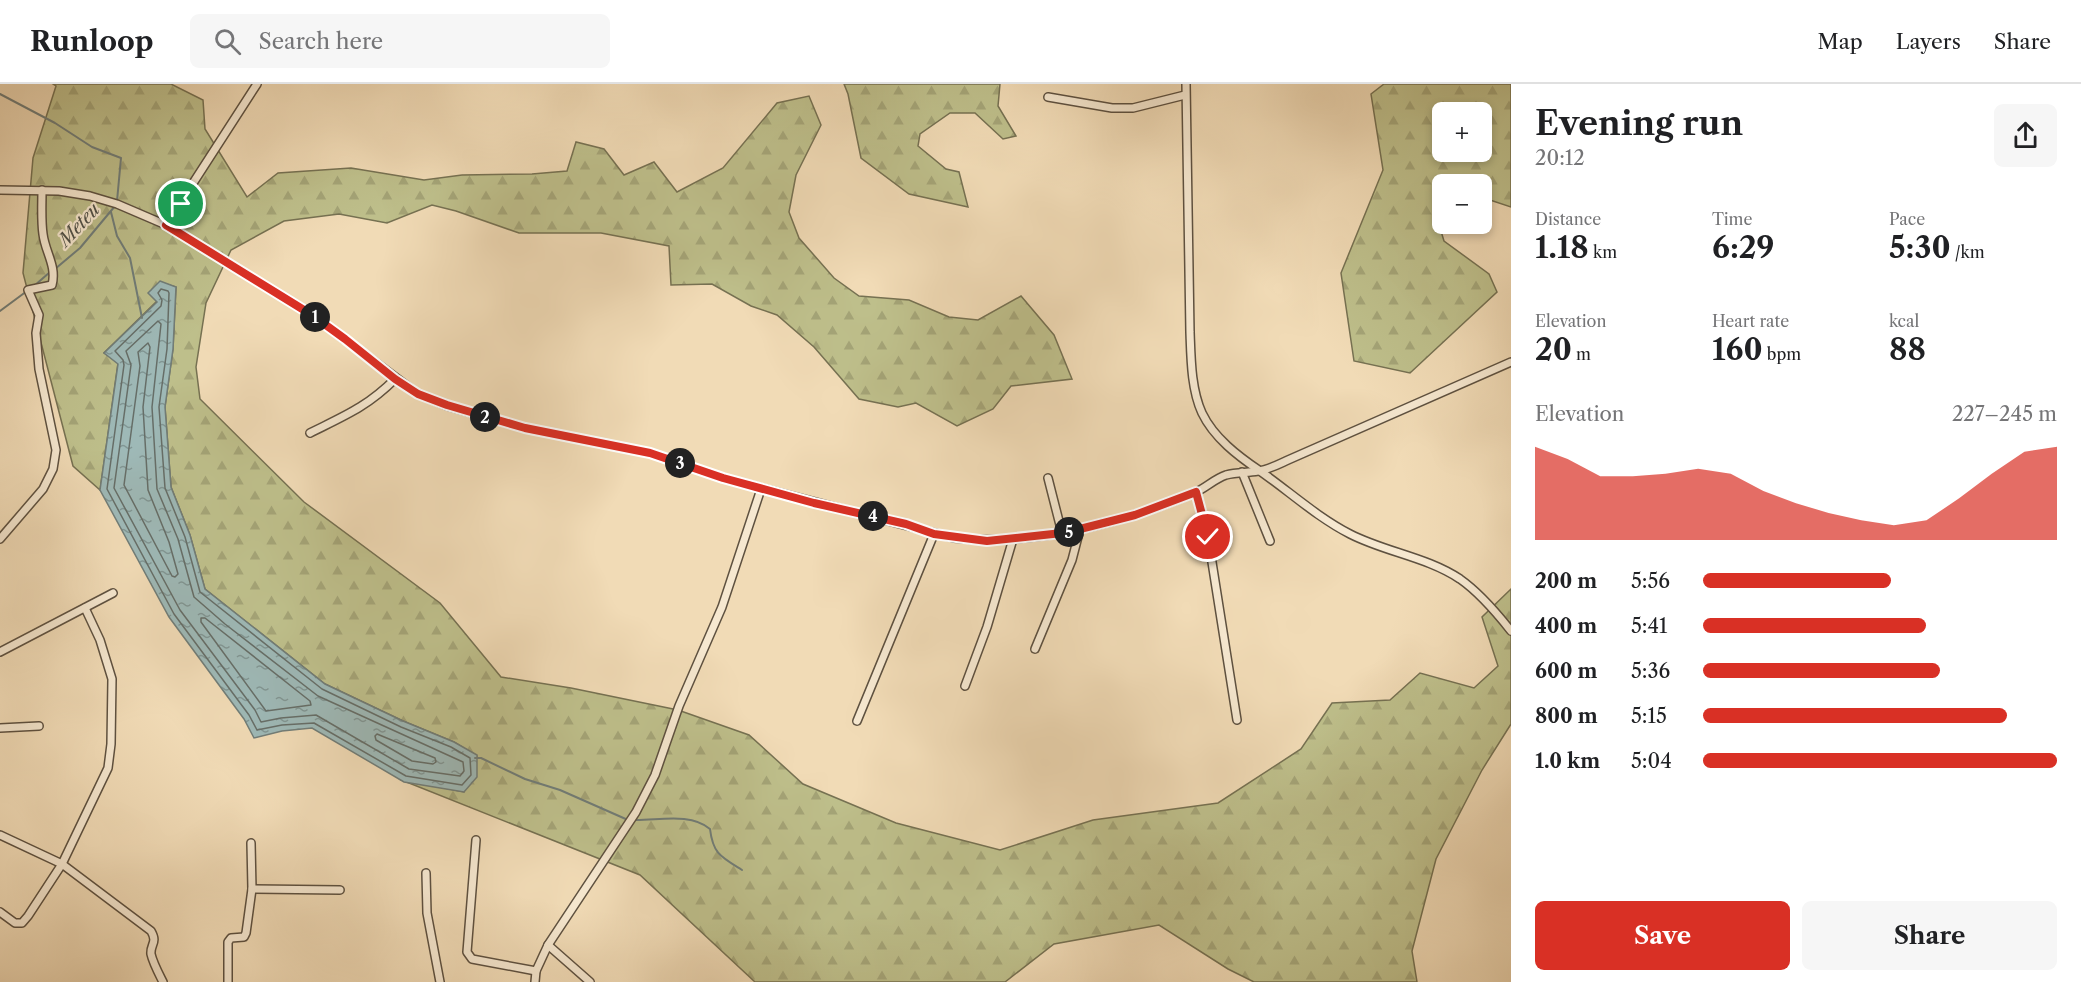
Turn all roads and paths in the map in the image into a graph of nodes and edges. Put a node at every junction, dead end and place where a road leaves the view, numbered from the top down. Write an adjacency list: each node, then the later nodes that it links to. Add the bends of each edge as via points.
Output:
1 (257, 84): 7 (street)
2 (1186, 84): 3 (street)
3 (1185, 95): 4 (street, via 1133,108); 11 (street, via 1192,372 1202,412 1211,428 1243,460)
4 (1048, 97)
5 (0, 190): 6 (street)
6 (42, 190): 7 (street, via 90,196); 19 (street, via 43,235 54,277 52,285 28,290 39,315 39,369 56,450 53,470 43,489)
7 (166, 225): 9 (street, via 312,315)
8 (1511, 362): 11 (street)
9 (395, 379): 10 (street, via 362,408); 14 (street, via 418,394 447,405 525,428 650,453)
10 (310, 434)
11 (1261, 471): 12 (street); 24 (street, via 1307,507 1351,534 1459,578 1480,595)
12 (1242, 472): 15 (street, via 1225,476); 21 (street)
13 (1048, 478): 17 (street)
14 (761, 489): 18 (street); 40 (street, via 722,607 655,775 636,812)
15 (1196, 492): 16 (street, via 1135,515); 28 (street, via 1208,537)
16 (1080, 529): 17 (street); 25 (street, via 1072,560)
17 (1062, 533): 20 (street)
18 (934, 534): 20 (street, via 987,541); 29 (street)
19 (0, 539)
20 (1013, 539): 27 (street)
21 (1270, 541)
22 (113, 593): 23 (street)
23 (85, 608): 26 (street); 35 (street, via 112,679 111,744 108,768)
24 (1511, 632)
25 (1035, 649)
26 (0, 652)
27 (965, 686)
28 (1237, 720)
29 (857, 721)
30 (39, 726): 31 (street)
31 (0, 728)
32 (0, 835): 35 (street)
33 (476, 840): 41 (street, via 466,952 472,958)
34 (251, 843): 37 (street)
35 (62, 864): 39 (street, via 22,923); 42 (street, via 151,931 155,943 151,955)
36 (426, 873): 44 (street, via 427,913)
37 (252, 889): 38 (street); 43 (street, via 246,933 228,942)
38 (340, 890)
39 (0, 912)
40 (548, 945): 41 (street); 46 (street)
41 (536, 971): 45 (street)
42 (163, 982)
43 (228, 982)
44 (440, 982)
45 (535, 982)
46 (590, 982)

